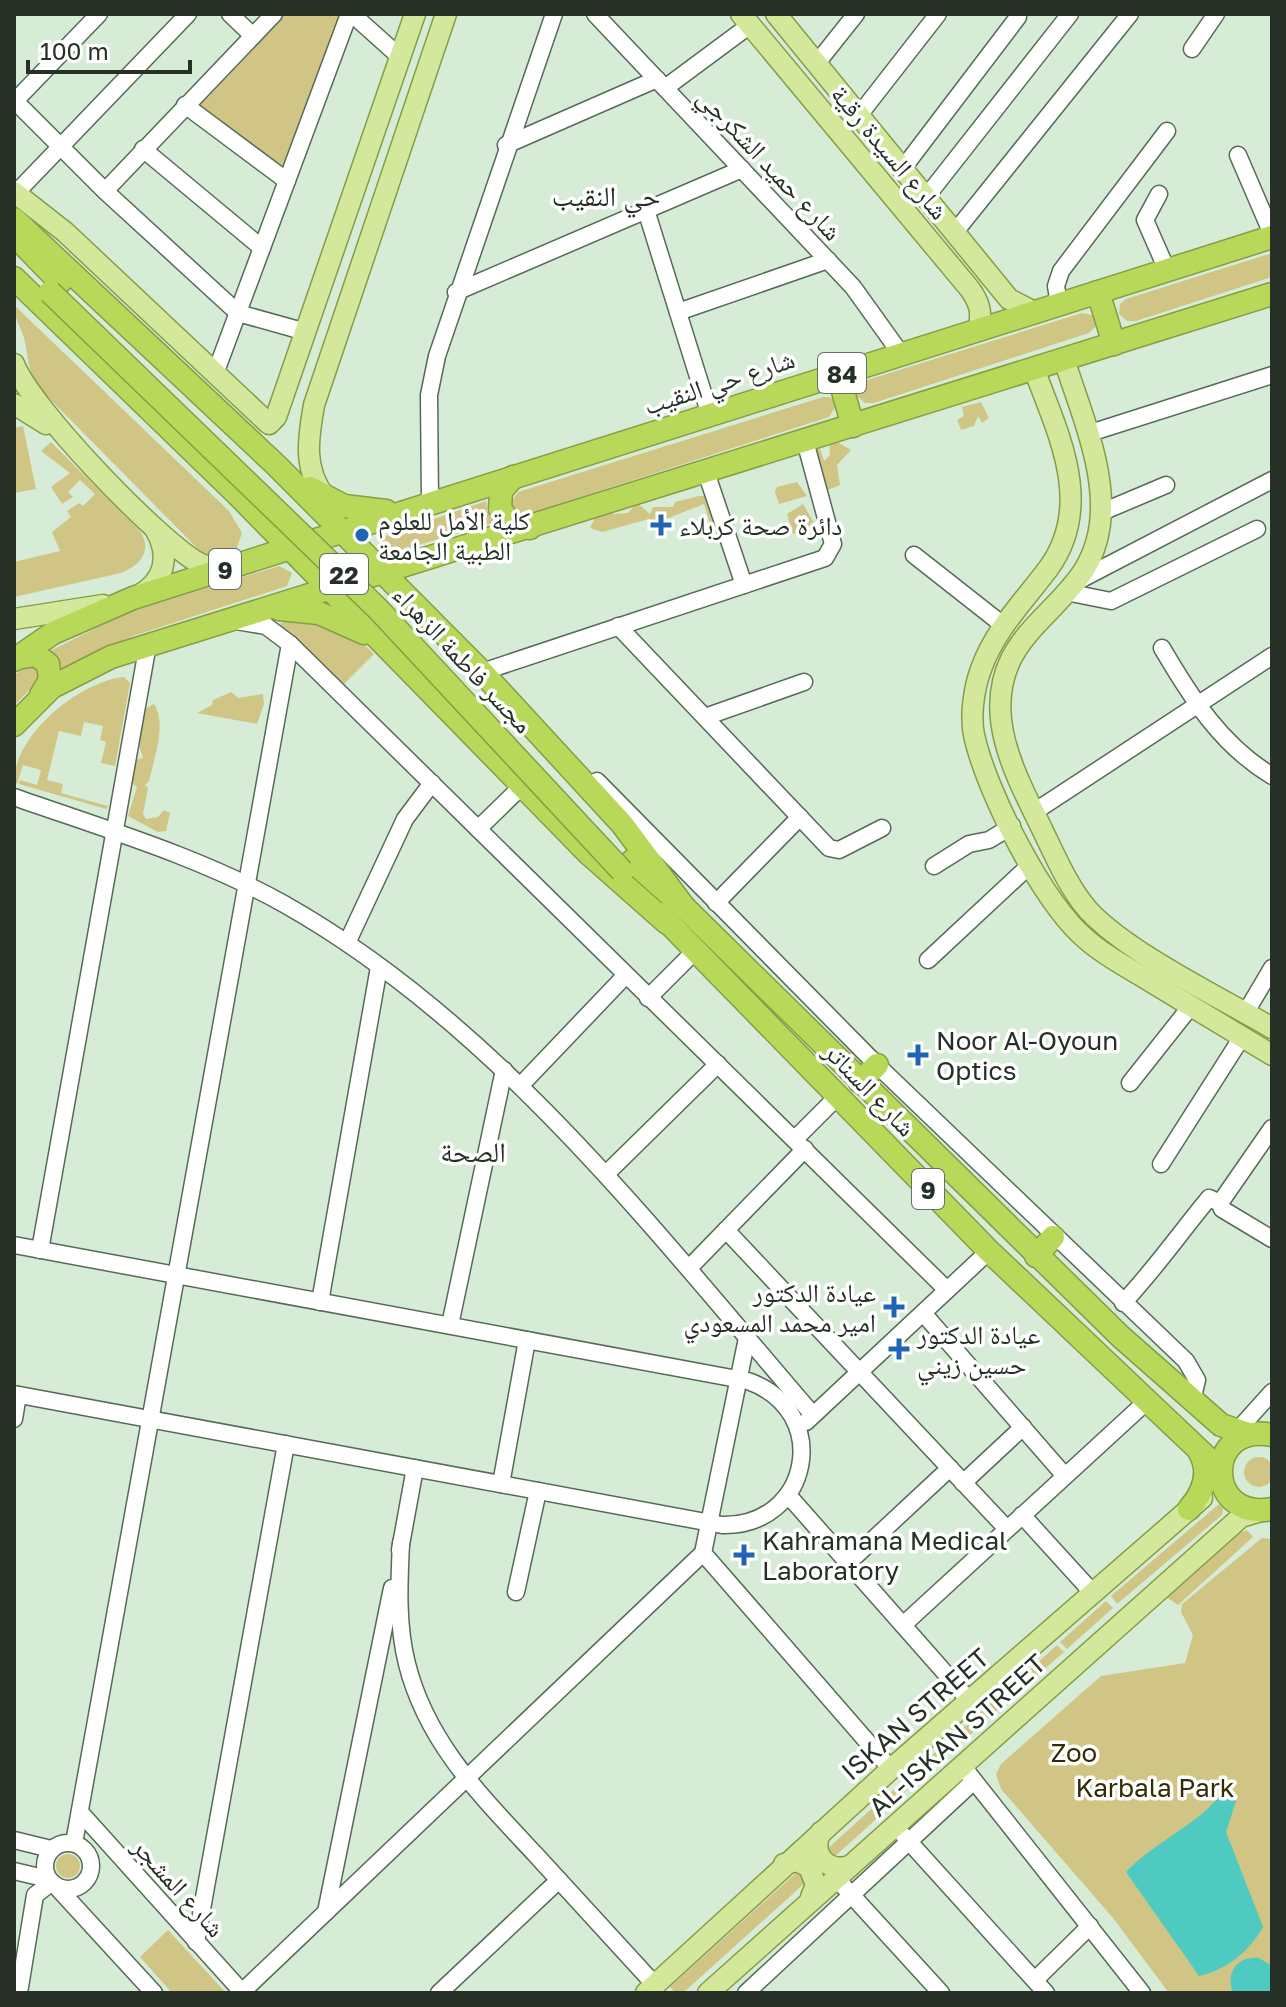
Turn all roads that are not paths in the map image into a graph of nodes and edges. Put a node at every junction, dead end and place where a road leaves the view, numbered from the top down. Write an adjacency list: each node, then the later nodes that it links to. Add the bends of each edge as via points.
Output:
1 (99, 14): 23 (street)
2 (188, 14): 28 (street)
3 (230, 14): 18 (street)
4 (274, 14): 18 (street)
5 (351, 14): 20 (street); 33 (street)
6 (415, 14): 20 (main road)
7 (446, 14): 67 (main road)
8 (554, 14): 27 (street)
9 (595, 14): 22 (street, شارع حميد الشكرجي)
10 (776, 14): 21 (main road, شارع السيدة رقية)
11 (856, 14): 21 (street)
12 (938, 14): 25 (street)
13 (1070, 14): 37 (street)
14 (1130, 14): 40 (street)
15 (1216, 14): 19 (street)
16 (1018, 17): 31 (street)
17 (751, 18): 22 (street); 56 (main road, شارع السيدة رقية, via 969,288 979,305)
18 (253, 36): 24 (street)
19 (1192, 49)
20 (400, 57): 57 (main road)
21 (817, 63): 25 (main road, شارع السيدة رقية)
22 (661, 84): 27 (street); 32 (street, شارع حميد الشكرجي)
23 (14, 101): 28 (street)
24 (185, 105): 29 (street); 33 (street)
25 (860, 114): 31 (main road, شارع السيدة رقية)
26 (1167, 131): 52 (street, via 1061,271 1056,286)
27 (506, 145): 49 (street)
28 (61, 147): 34 (street); 35 (street)
29 (143, 149): 34 (street); 43 (street)
30 (1238, 155): 42 (street)
31 (904, 167): 37 (main road, شارع السيدة رقية)
32 (742, 169): 38 (street); 45 (street, شارع حميد الشكرجي)
33 (287, 181): 43 (street)
34 (105, 191): 55 (street)
35 (15, 192): 64 (main road, via 65,232)
36 (1159, 194): 46 (street, via 1145,220)
37 (927, 196): 40 (main road, شارع السيدة رقية)
38 (646, 210): 49 (street); 53 (street)
39 (14, 219): 76 (highway)
40 (955, 232): 54 (main road, شارع السيدة رقية, via 1009,299)
41 (14, 235): 48 (highway, 22)
42 (1272, 235): 46 (highway, شارع حي النقيب / 84)
43 (262, 248): 55 (street)
44 (14, 260): 48 (highway, 22)
45 (828, 260): 53 (street); 59 (street, شارع حميد الشكرجي, via 869,305)
46 (1167, 270): 50 (highway, شارع حي النقيب / 84)
47 (14, 278): 81 (highway)
48 (55, 287): 130 (highway, مجسر فاطمة الزهراء / 22, via 357,569)
49 (456, 292): 83 (street, via 429,395)
50 (1098, 292): 52 (highway, شارع حي النقيب / 84); 58 (highway)
51 (1272, 294): 58 (highway, 84)
52 (1059, 304): 54 (highway, شارع حي النقيب / 84)
53 (678, 312): 71 (street)
54 (1034, 312): 56 (highway, شارع حي النقيب / 84)
55 (238, 313): 57 (street); 64 (street)
56 (978, 329): 59 (highway, شارع حي النقيب / 84)
57 (306, 332): 62 (main road)
58 (1114, 344): 60 (highway, 84)
59 (901, 354): 65 (highway, شارع حي النقيب / 84)
60 (1064, 359): 63 (highway, 84); 73 (main road)
61 (14, 364): 75 (main road, via 37,404)
62 (295, 364): 67 (main road, via 304,373); 68 (main road)
63 (1034, 369): 72 (highway, 84); 104 (main road, via 1067,471 1070,527 1048,569)
64 (215, 374): 68 (main road, via 269,424)
65 (838, 374): 71 (highway, شارع حي النقيب / 84); 72 (highway)
66 (1272, 375): 73 (street)
67 (323, 376): 70 (main road)
68 (284, 394): 70 (main road, via 298,393)
69 (14, 404): 75 (main road)
70 (314, 405): 82 (main road, via 309,462)
71 (710, 415): 78 (highway, شارع حي النقيب / 84)
72 (853, 426): 74 (highway, 84)
73 (1087, 434): 84 (main road)
74 (805, 441): 77 (highway, 84); 95 (street, via 831,552)
75 (75, 445): 85 (main road)
76 (276, 465): 81 (highway, via 285,484 276,502 261,507); 82 (highway); 88 (highway)
77 (706, 472): 86 (highway, 84); 95 (street)
78 (513, 477): 83 (highway, شارع حي النقيب / 84); 86 (highway, via 501,491 500,509 512,524)
79 (1272, 480): 96 (street)
80 (1166, 485): 84 (street)
81 (238, 495): 89 (highway); 92 (highway, via 252,516 256,540 246,559)
82 (325, 497): 83 (highway, via 363,510)
83 (421, 506): 88 (highway, 84)
84 (1102, 512): 96 (main road, via 1093,552)
85 (151, 523): 92 (main road, via 197,562); 98 (main road, via 163,542 164,565 151,587)
86 (530, 528): 91 (highway, 84)
87 (1257, 529): 96 (street, via 1111,601)
88 (343, 531): 89 (highway, 9); 93 (highway, 9)
89 (290, 548): 92 (highway, 9); 97 (highway)
90 (914, 555): 104 (street)
91 (436, 556): 93 (highway, 84); 99 (highway, via 414,576)
92 (230, 567): 98 (highway, 9)
93 (383, 572): 94 (highway, 84); 99 (highway, 9)
94 (358, 580): 97 (highway, 9)
95 (744, 585): 105 (street)
96 (1069, 588): 123 (main road, via 1011,660 1002,691 1000,719 1011,766)
97 (330, 589): 100 (highway, 9); 111 (highway)
98 (133, 598): 101 (main road); 110 (highway, 9, via 64,627)
99 (418, 608): 103 (highway, 9)
100 (254, 612): 102 (highway, 9); 111 (highway, 9, via 296,610 338,619)
101 (14, 619)
102 (222, 622): 106 (highway, 9); 107 (street, via 260,623)
103 (436, 625): 111 (highway, via 418,618 401,625 393,643); 112 (highway, 9)
104 (1003, 625): 125 (main road, via 979,672 973,719 982,760)
105 (618, 626): 112 (street); 116 (street)
106 (148, 644): 114 (highway, 9, via 87,667); 128 (street)
107 (290, 644): 120 (street); 132 (street)
108 (1162, 648): 115 (street)
109 (1271, 658): 115 (street)
110 (14, 660): 114 (highway, via 36,655 48,664 50,680)
111 (399, 661): 121 (highway, 9)
112 (482, 672): 118 (highway, 9)
113 (804, 682): 116 (street)
114 (41, 696): 117 (highway, 9)
115 (1197, 707): 119 (street, via 1240,756); 123 (street)
116 (705, 717): 124 (street)
117 (16, 724)
118 (563, 757): 133 (street, via 591,775); 134 (highway, 9, via 649,857)
119 (1272, 776)
120 (432, 783): 127 (street); 136 (street, via 405,819)
121 (522, 786): 127 (street); 135 (highway, 9, via 613,878)
122 (14, 797): 128 (street)
123 (1034, 812): 144 (main road, via 1061,869 1088,909 1121,939)
124 (800, 817): 126 (street, via 836,850); 133 (street)
125 (1012, 826): 129 (main road); 131 (street)
126 (882, 828)
127 (478, 829): 141 (street)
128 (115, 832): 132 (street); 164 (street)
129 (1031, 864): 138 (street); 143 (main road, via 1056,907 1087,940)
130 (627, 866): 134 (highway, شارع السناتر / 22); 135 (highway, شارع السناتر / 22)
131 (934, 866)
132 (247, 885): 136 (street); 168 (street)
133 (716, 903): 149 (street)
134 (684, 907): 151 (highway, شارع السناتر / 9)
135 (667, 923): 137 (highway, شارع السناتر / 9)
136 (347, 943): 139 (street)
137 (695, 951): 142 (street); 154 (highway, شارع السناتر / 9)
138 (928, 960)
139 (379, 967): 150 (street); 170 (street)
140 (1272, 968): 144 (street)
141 (625, 976): 142 (street); 153 (street)
142 (648, 998): 148 (street)
143 (1191, 1006): 146 (main road); 152 (street)
144 (1246, 1012): 145 (main road)
145 (1272, 1028)
146 (1242, 1037): 147 (main road); 157 (street)
147 (1272, 1055)
148 (718, 1064): 156 (street); 158 (street)
149 (877, 1065): 151 (highway); 161 (street)
150 (504, 1070): 153 (street); 174 (street)
151 (860, 1082): 166 (highway, شارع السناتر / 9)
152 (1130, 1083)
153 (520, 1086): 158 (street)
154 (838, 1096): 156 (street); 165 (highway, شارع السناتر / 9)
155 (1269, 1139): 159 (street)
156 (800, 1144): 160 (street); 169 (street)
157 (1161, 1164)
158 (606, 1174): 167 (street)
159 (1220, 1203): 162 (street); 171 (street, via 1209,1198 1161,1263)
160 (726, 1230): 167 (street); 180 (street)
161 (1053, 1237): 166 (highway); 171 (street)
162 (1272, 1239)
163 (14, 1245): 164 (street)
164 (40, 1250): 168 (street)
165 (989, 1251): 169 (street); 175 (highway, شارع السناتر / 9)
166 (1036, 1256): 172 (highway, شارع السناتر / 9)
167 (689, 1268): 177 (street)
168 (176, 1275): 170 (street); 188 (street)
169 (947, 1290): 173 (street)
170 (320, 1302): 174 (street)
171 (1123, 1303): 184 (street, via 1192,1369 1197,1385)
172 (1091, 1309): 175 (highway, via 1090,1327); 176 (highway, شارع السناتر / 9)
173 (923, 1313): 180 (street); 189 (street)
174 (450, 1325): 178 (street)
175 (1070, 1327): 179 (highway, شارع السناتر / 9)
176 (1120, 1336): 179 (highway, via 1101,1338); 184 (highway, شارع السناتر / 9)
177 (747, 1338): 181 (street); 186 (street)
178 (527, 1340): 181 (street); 199 (street)
179 (1100, 1357): 185 (highway, شارع السناتر / 9)
180 (860, 1372): 186 (street); 195 (street)
181 (739, 1379): 190 (street, via 774,1394); 205 (street)
182 (1272, 1392): 191 (street)
183 (16, 1395): 187 (street); 188 (street)
184 (1192, 1401): 191 (highway, شارع السناتر / 9, via 1221,1425)
185 (1146, 1402): 193 (highway, شارع السناتر / 9); 196 (street)
186 (813, 1415): 190 (street)
187 (14, 1419)
188 (150, 1419): 192 (street); 217 (street)
189 (1023, 1427): 196 (street); 198 (street)
190 (799, 1429): 201 (street, via 801,1465)
191 (1260, 1434): 197 (highway, via 1227,1450)
192 (286, 1444): 194 (street); 234 (street)
193 (1196, 1447): 197 (highway, شارع السناتر / 9); 202 (highway, via 1205,1478)
194 (415, 1468): 199 (street); 207 (street)
195 (950, 1468): 198 (street); 209 (street)
196 (1065, 1476): 204 (street)
197 (1220, 1477): 202 (main road, ISKAN STREET); 203 (highway, 9, via 1239,1506)
198 (963, 1483): 206 (street)
199 (501, 1484): 200 (street)
200 (538, 1491): 205 (street); 210 (street)
201 (788, 1495): 205 (street, via 757,1519 731,1525); 209 (street)
202 (1189, 1509): 211 (main road, ISKAN STREET)
203 (1262, 1513): 215 (main road, AL-ISKAN STREET)
204 (1022, 1515): 206 (street); 211 (street)
205 (709, 1522): 208 (street)
206 (1007, 1529): 212 (street)
207 (401, 1543): 216 (street, via 400,1620 407,1665 433,1731); 232 (street)
208 (703, 1553): 214 (street); 216 (street)
209 (848, 1563): 212 (street)
210 (516, 1592)
211 (1092, 1592): 213 (main road, ISKAN STREET)
212 (903, 1625): 213 (street)
213 (969, 1700): 214 (main road, ISKAN STREET)
214 (891, 1769): 219 (main road, ISKAN STREET)
215 (968, 1773): 218 (main road, AL-ISKAN STREET); 221 (street); 233 (street)
216 (466, 1779): 228 (street); 232 (street)
217 (80, 1812): 222 (street); 224 (street, شارع المشجر)
218 (895, 1826): 221 (street); 227 (main road, AL-ISKAN STREET)
219 (821, 1832): 225 (main road, ISKAN STREET); 227 (main road, via 817,1843 822,1860)
220 (14, 1840): 223 (street)
221 (909, 1842): 230 (street); 235 (street)
222 (75, 1844): 223 (street); 224 (street); 229 (street, via 87,1853 90,1874 74,1888)
223 (51, 1849): 229 (street, via 45,1860)
224 (122, 1859): 234 (street, شارع المشجر)
225 (784, 1864): 231 (main road, via 797,1861 809,1867 816,1879); 236 (main road, ISKAN STREET)
226 (14, 1871): 229 (street)
227 (843, 1872): 230 (street); 231 (main road, AL-ISKAN STREET)
228 (559, 1880): 236 (street); 240 (street)
229 (51, 1882): 238 (street, via 35,1895); 239 (street)
230 (852, 1895): 242 (street); 243 (street)
231 (811, 1897): 241 (main road, AL-ISKAN STREET)
232 (326, 1912): 237 (street)
233 (1090, 1926): 235 (street); 244 (street)
234 (196, 1942): 237 (street, شارع المشجر)
235 (1040, 1987)
236 (650, 1989)
237 (243, 1992)
238 (19, 1993)
239 (154, 1993)
240 (439, 1993)
241 (708, 1993)
242 (746, 1993)
243 (941, 1993)
244 (1142, 1993)

